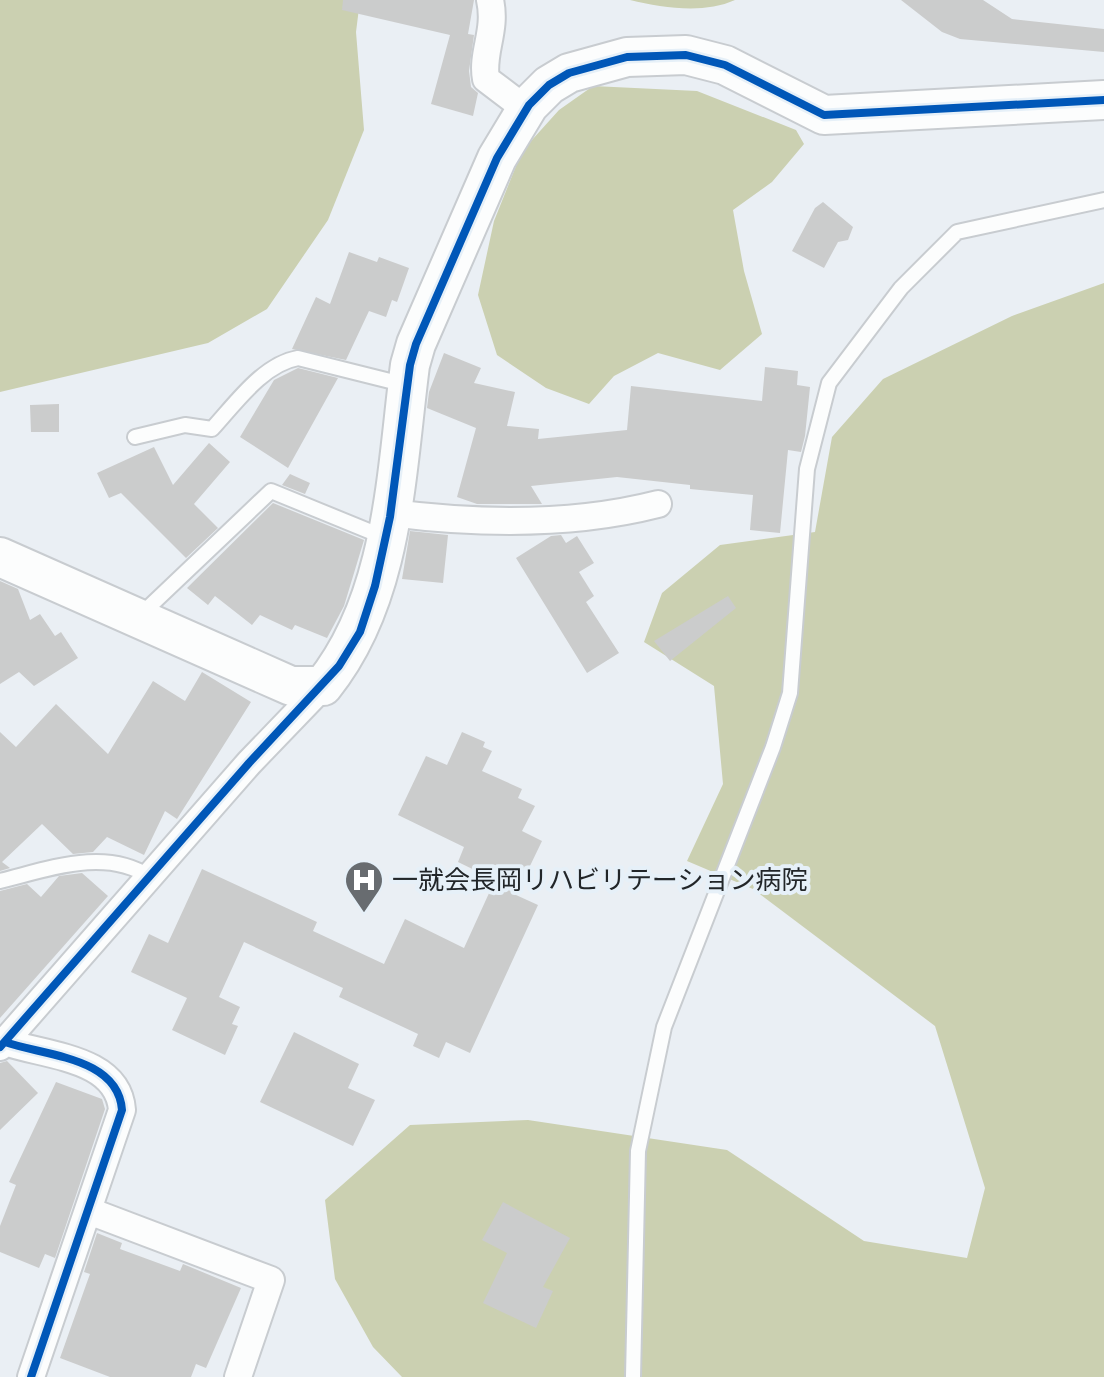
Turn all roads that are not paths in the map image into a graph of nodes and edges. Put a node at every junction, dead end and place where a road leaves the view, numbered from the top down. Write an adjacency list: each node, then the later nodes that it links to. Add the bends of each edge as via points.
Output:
1 (490, 0): 3 (street, via 494,26 486,79)
2 (1104, 100): 3 (street, via 824,115 725,65 686,55 655,55 569,73 549,85)
3 (527, 110): 5 (street, via 497,158 416,344)
4 (1104, 200): 18 (lane, via 957,232 901,288 829,383 807,469 790,693 664,1027 638,1151)
5 (407, 386): 6 (lane, via 298,358 286,360 212,429 185,425); 8 (street)
6 (135, 437)
7 (658, 504): 8 (street, via 575,518)
8 (388, 525): 10 (lane, via 271,491); 11 (street, via 360,632)
9 (0, 557): 10 (street)
10 (141, 619): 11 (street, via 291,686)
11 (323, 686): 12 (street)
12 (150, 877): 13 (lane, via 116,861); 14 (street)
13 (0, 881)
14 (2, 1045): 15 (street, via 96,1069 121,1097 122,1110)
15 (89, 1211): 16 (street); 17 (street, via 271,1280)
16 (31, 1377)
17 (238, 1377)
18 (633, 1377)

